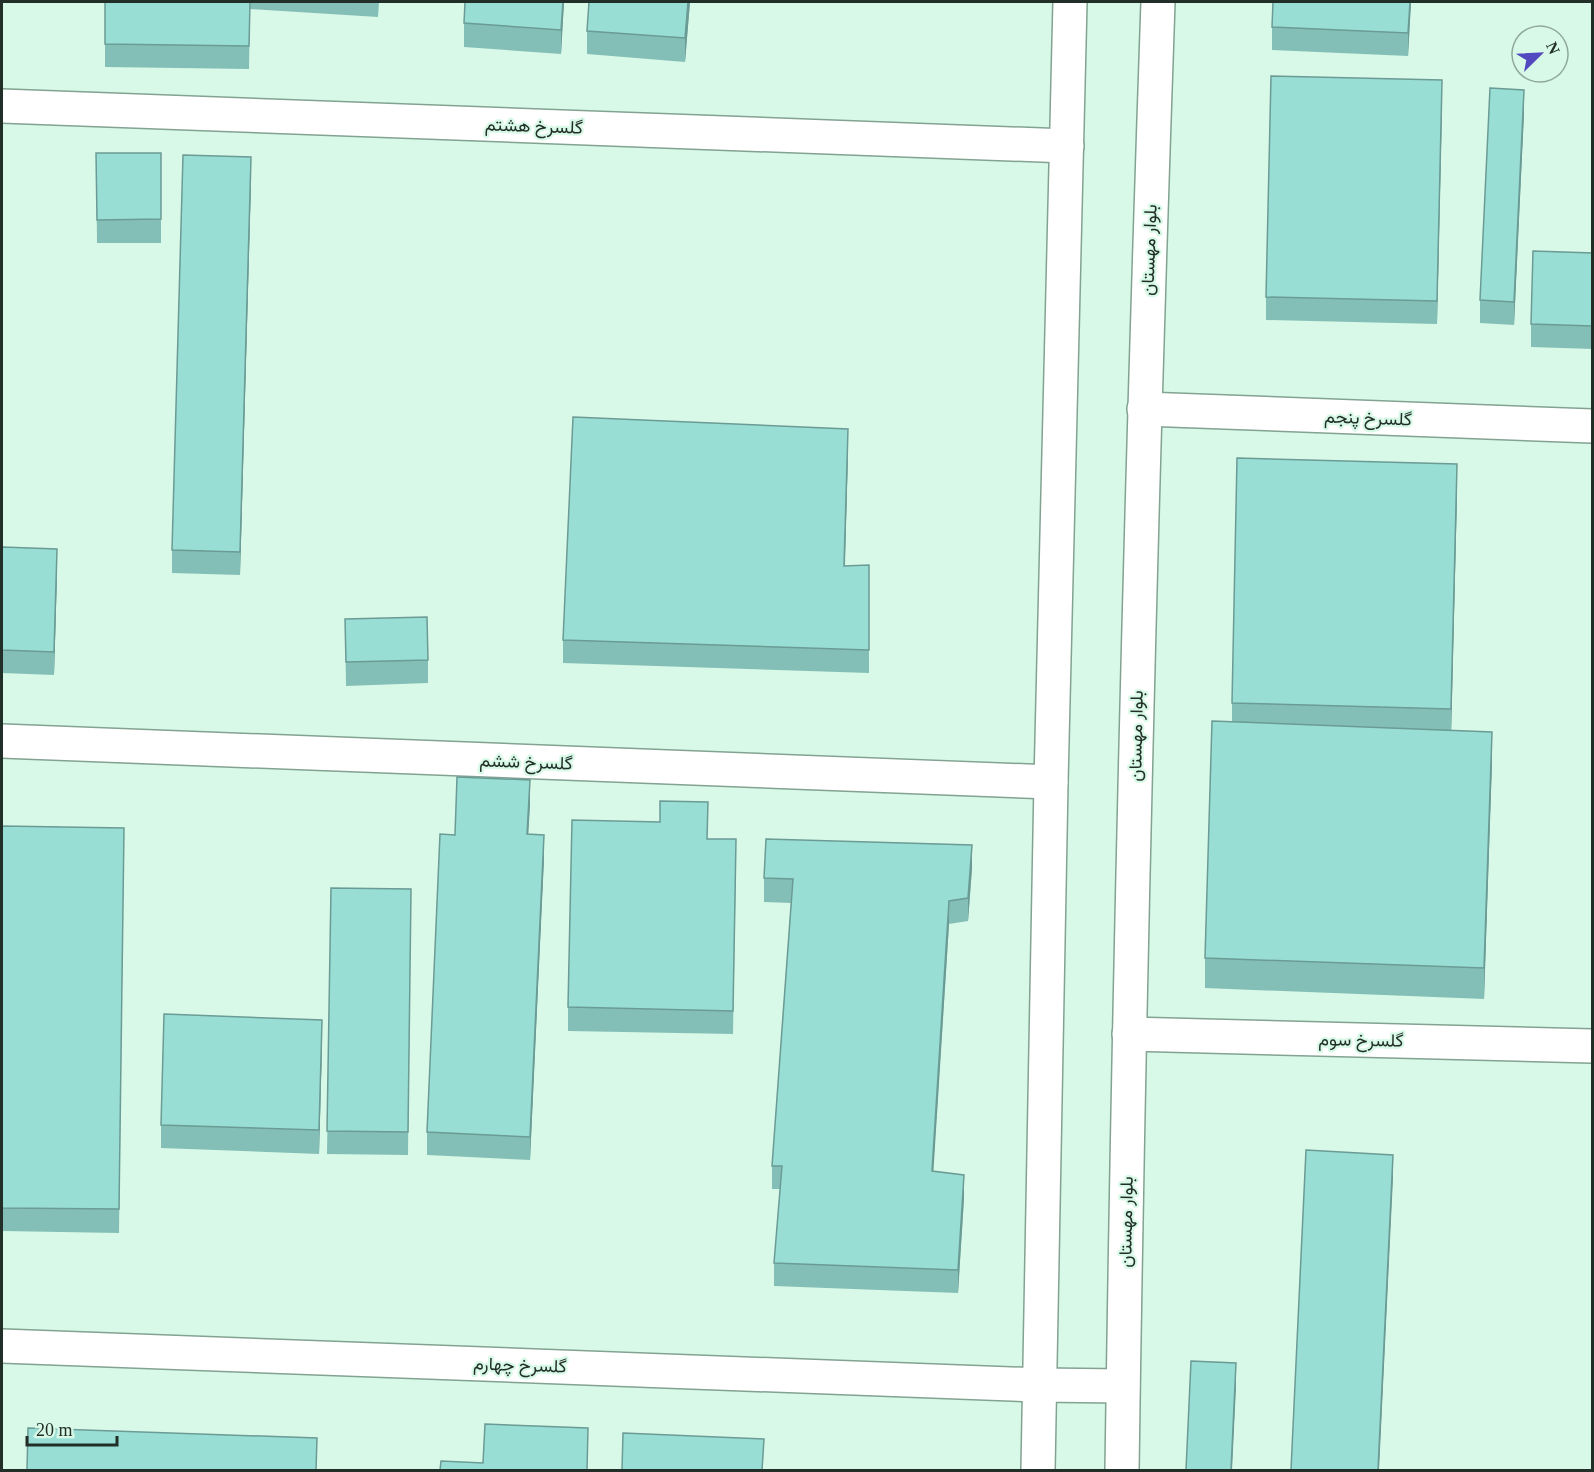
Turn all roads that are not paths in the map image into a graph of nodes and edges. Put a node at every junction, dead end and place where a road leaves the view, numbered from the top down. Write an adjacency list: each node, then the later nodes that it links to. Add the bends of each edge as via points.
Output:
1 (1070, 2): 4 (street)
2 (1158, 2): 5 (street, بلوار مهستان)
3 (2, 106): 4 (street, گلسرخ هشتم)
4 (1067, 146): 8 (street)
5 (1144, 409): 6 (street, گلسرخ پنجم); 9 (street, بلوار مهستان)
6 (1593, 426)
7 (2, 741): 8 (street, گلسرخ ششم)
8 (1052, 782): 12 (street)
9 (1129, 1034): 10 (street, گلسرخ سوم); 13 (street, بلوار مهستان)
10 (1593, 1046)
11 (2, 1346): 12 (street, گلسرخ چهارم)
12 (1039, 1385): 13 (street, گلسرخ چهارم); 14 (street)
13 (1123, 1386): 15 (street, بلوار مهستان)
14 (1038, 1470)
15 (1122, 1470)

